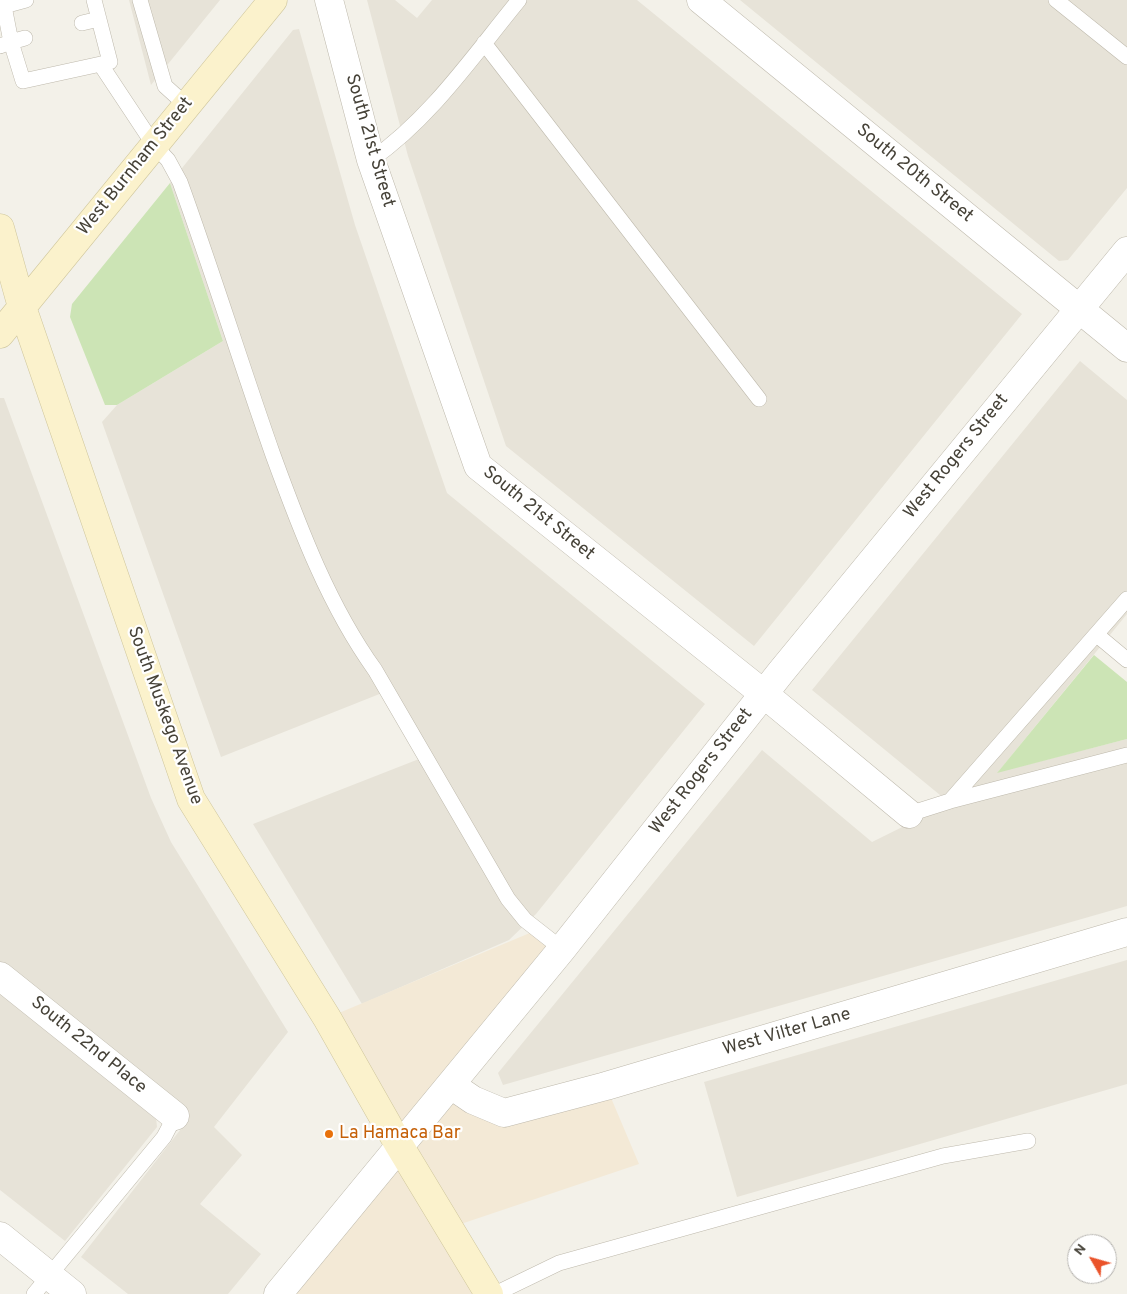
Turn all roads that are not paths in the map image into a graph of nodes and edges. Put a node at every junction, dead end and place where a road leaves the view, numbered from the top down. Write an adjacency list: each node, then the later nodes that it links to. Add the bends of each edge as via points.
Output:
1 (26, 0): 11 (lane, via 4,6)
2 (94, 0): 9 (lane)
3 (140, 0): 15 (lane, via 164,86)
4 (273, 0): 15 (street, West Burnham Street)
5 (329, 0): 17 (street, South 21st Street)
6 (520, 0): 12 (lane)
7 (701, 0): 21 (street, South 20th Street)
8 (1056, 0): 13 (lane)
9 (99, 19): 10 (lane); 14 (lane, via 110,62)
10 (82, 23)
11 (12, 42): 14 (lane, via 24,81)
12 (484, 43): 17 (lane, via 420,121); 24 (lane)
13 (1127, 57)
14 (101, 65): 16 (lane)
15 (186, 105): 16 (street, West Burnham Street)
16 (154, 145): 20 (street, West Burnham Street); 33 (lane, via 168,160 180,182 289,498 326,584 356,643 375,670 508,899 524,920)
17 (371, 160): 28 (street, South 21st Street, via 478,466)
18 (0, 228): 20 (street, South Muskego Avenue)
19 (1127, 250): 21 (street, West Rogers Street)
20 (22, 307): 22 (street, West Burnham Street); 38 (street, South Muskego Avenue, via 191,799 327,1018)
21 (1079, 309): 23 (street, South 20th Street); 28 (street, West Rogers Street)
22 (0, 334)
23 (1127, 348)
24 (759, 399)
25 (1127, 600): 26 (lane)
26 (1097, 635): 27 (lane); 30 (lane)
27 (1127, 660)
28 (764, 694): 31 (street, South 21st Street); 33 (street, West Rogers Street)
29 (1127, 755): 30 (lane)
30 (950, 801): 31 (lane)
31 (909, 814)
32 (1127, 932): 35 (street, West Vilter Lane, via 606,1086 504,1113 473,1100)
33 (562, 949): 35 (street, West Rogers Street)
34 (0, 976): 36 (street, South 22nd Place)
35 (452, 1084): 38 (street, West Rogers Street)
36 (175, 1116): 40 (lane, via 164,1137)
37 (1028, 1141): 44 (lane, via 943,1156 568,1260)
38 (399, 1145): 42 (street, West Rogers Street); 43 (street, South Muskego Avenue)
39 (0, 1236): 40 (street)
40 (42, 1285): 41 (street)
41 (72, 1294)
42 (278, 1294)
43 (489, 1294)
44 (494, 1294)

